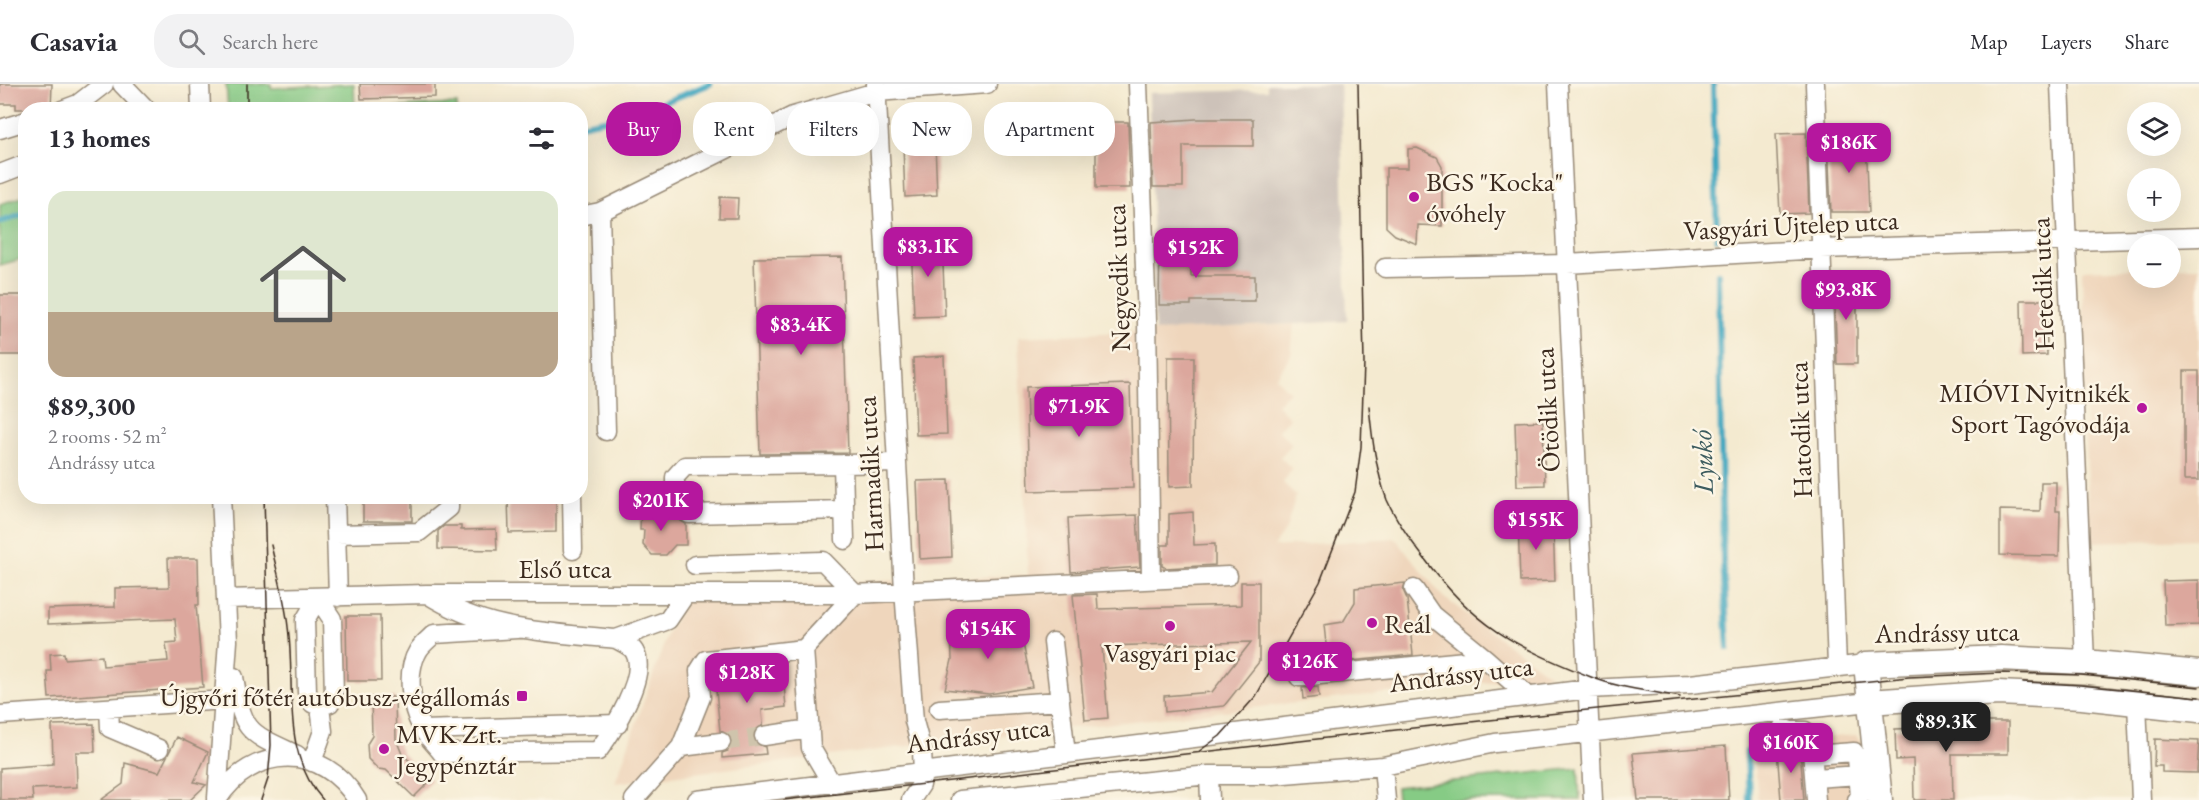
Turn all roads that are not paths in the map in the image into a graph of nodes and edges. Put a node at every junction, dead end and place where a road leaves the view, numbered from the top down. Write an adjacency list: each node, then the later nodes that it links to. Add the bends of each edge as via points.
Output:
1 (105, 84): 10 (street)
2 (122, 84): 11 (street)
3 (200, 84): 12 (street)
4 (987, 84): 9 (street)
5 (1138, 84): 37 (street, Negyedik utca)
6 (1558, 84): 22 (street, Ötödik utca)
7 (1815, 84): 21 (street, Hatodik utca)
8 (2060, 84): 20 (street, Hetedik utca)
9 (876, 88): 17 (street, via 793,116); 25 (street, Harmadik utca)
10 (81, 102)
11 (139, 102)
12 (201, 102)
13 (18, 123): 14 (street)
14 (0, 129)
15 (18, 167): 16 (street)
16 (0, 174)
17 (600, 212): 18 (street); 24 (street)
18 (588, 214)
19 (2199, 237): 20 (street, Vasgyári Újtelep utca)
20 (2067, 241): 21 (street, Vasgyári Újtelep utca); 52 (street, Hetedik utca)
21 (1821, 249): 22 (street, Vasgyári Újtelep utca); 54 (street, Hatodik utca)
22 (1567, 264): 23 (street, Vasgyári Újtelep utca); 57 (street, Ötödik utca)
23 (1385, 268)
24 (606, 431)
25 (897, 463): 26 (street); 39 (street, Harmadik utca)
26 (843, 464): 31 (street); 31 (street, via 685,466 675,477 675,503 689,514)
27 (221, 504): 45 (street)
28 (335, 504): 32 (street)
29 (449, 504): 32 (street, via 419,532)
30 (572, 504): 34 (street)
31 (844, 510): 33 (street)
32 (336, 534): 43 (street)
33 (845, 540)
34 (573, 550)
35 (695, 565): 41 (street, via 823,561)
36 (1228, 576): 37 (street, Első utca)
37 (1151, 578): 39 (street, Első utca)
38 (1414, 589): 51 (street, via 1432,615)
39 (904, 590): 41 (street, Első utca); 77 (street, Harmadik utca, via 914,721)
40 (426, 594): 42 (street, Első utca); 43 (street, Első utca); 46 (street, via 482,622)
41 (855, 594): 42 (street, Első utca); 50 (street)
42 (685, 595): 47 (street, via 668,620)
43 (338, 597): 44 (street, Első utca)
44 (318, 598): 45 (street, Első utca); 63 (street, via 305,620 307,692 312,704); 63 (street, via 332,619 334,695 330,703)
45 (226, 599): 48 (street)
46 (517, 629): 47 (street); 71 (street, via 434,634 418,650 411,668 412,692)
47 (616, 639): 68 (street, via 635,652 637,660 634,681)
48 (228, 641): 59 (street); 80 (street, via 245,724 267,743)
49 (1053, 642): 60 (street)
50 (804, 649): 70 (street); 75 (street, via 706,660 699,671 701,697)
51 (1486, 658): 56 (street); 58 (street)
52 (2085, 662): 53 (main road, Andrássy utca, via 2001,658); 55 (main road, Andrássy utca)
53 (1866, 664): 54 (street, Andrássy utca); 61 (main road)
54 (1837, 666): 57 (street, Andrássy utca, via 1690,684)
55 (2199, 673)
56 (1299, 677)
57 (1588, 689): 58 (street, Andrássy utca); 72 (street, Ötödik utca)
58 (1528, 696): 78 (street, Andrássy utca)
59 (225, 700): 64 (street); 89 (street)
60 (1060, 701): 65 (street); 78 (street)
61 (1869, 702): 62 (main road, via 1998,693); 72 (street); 100 (main road)
62 (2137, 702): 66 (main road); 101 (street)
63 (320, 707): 80 (street, via 323,731)
64 (109, 708): 67 (street); 76 (street, via 110,728)
65 (939, 709)
66 (2199, 710)
67 (0, 715)
68 (618, 724): 71 (street); 71 (street, via 598,751 442,753)
69 (1782, 728): 79 (street, via 1805,730)
70 (810, 729): 73 (street); 87 (street, via 811,748)
71 (423, 730)
72 (1590, 733): 81 (street, via 1495,743); 97 (street, Ötödik utca)
73 (764, 736)
74 (721, 742): 75 (street)
75 (681, 747): 91 (street)
76 (159, 748)
77 (922, 751): 82 (street, via 932,762); 83 (street, Harmadik utca)
78 (1066, 754): 82 (street, Andrássy utca)
79 (1813, 755): 85 (street, via 1854,752); 86 (street)
80 (312, 762): 89 (street, via 285,757 256,763 229,783); 90 (street, via 335,773)
81 (1383, 766): 84 (street, via 1272,775); 96 (street)
82 (949, 769): 83 (street, Andrássy utca)
83 (923, 772): 87 (street, Andrássy utca); 93 (street, Harmadik utca, via 921,785)
84 (1209, 775): 88 (street); 95 (street)
85 (1858, 775): 86 (street); 99 (street)
86 (1815, 778): 98 (street)
87 (832, 784): 92 (street, Andrássy utca)
88 (1040, 796): 94 (street)
89 (217, 799)
90 (357, 800)
91 (634, 800)
92 (696, 800)
93 (911, 800)
94 (960, 800)
95 (1210, 800)
96 (1386, 800)
97 (1593, 800)
98 (1816, 800)
99 (1857, 800)
100 (1880, 800)
101 (2141, 800)

